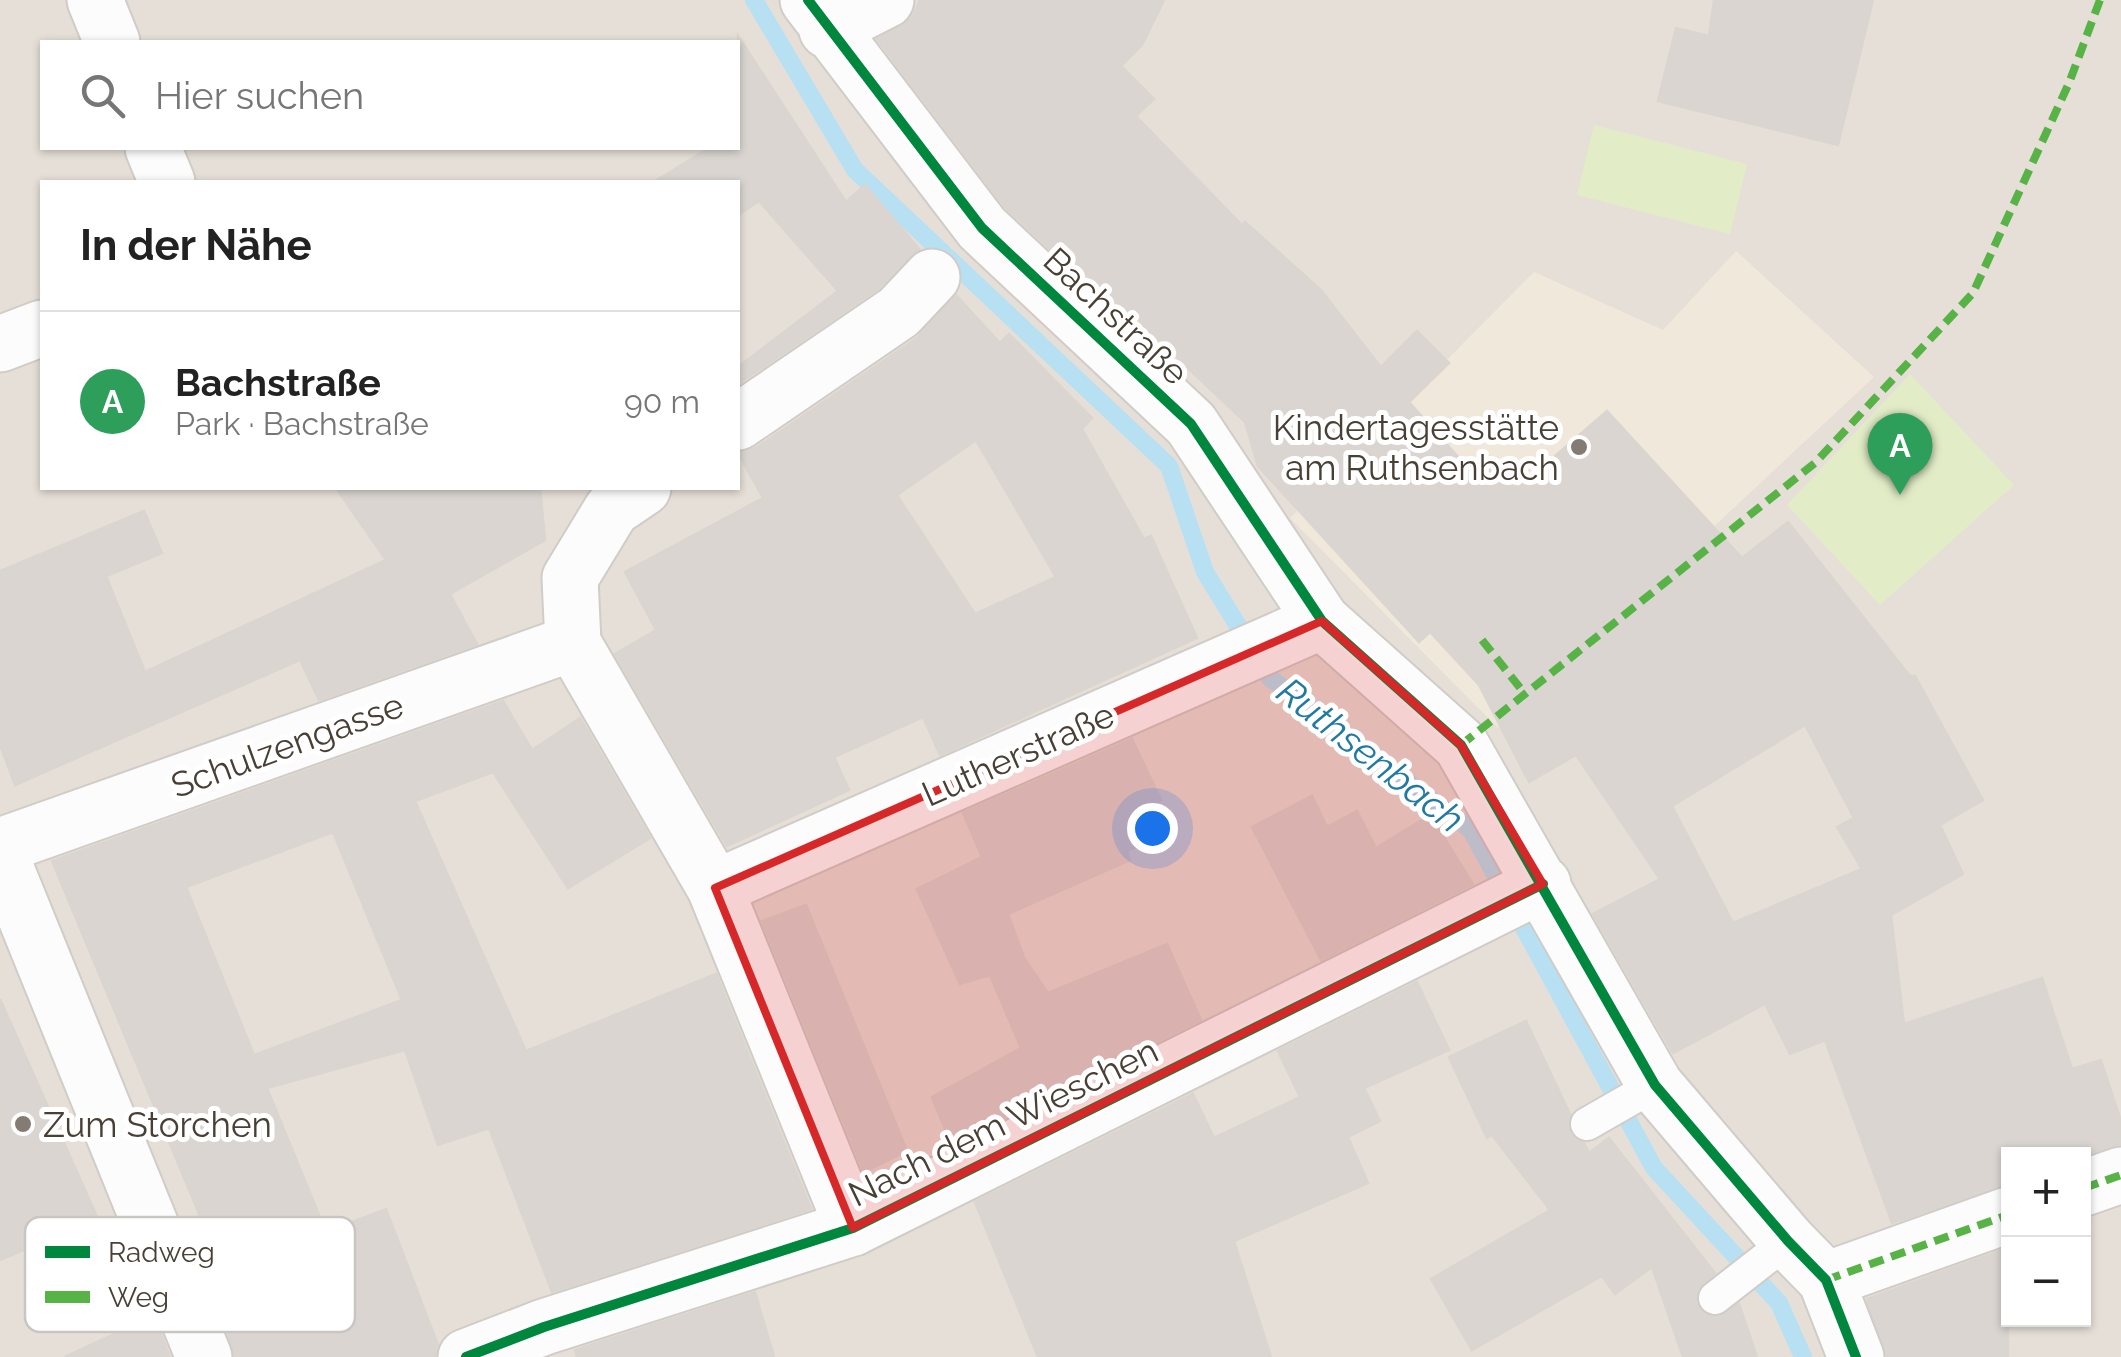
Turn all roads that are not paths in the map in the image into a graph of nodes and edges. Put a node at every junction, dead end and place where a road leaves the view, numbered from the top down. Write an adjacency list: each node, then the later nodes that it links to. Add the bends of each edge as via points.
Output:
1 (95, 0): 4 (street)
2 (886, 0): 3 (street)
3 (817, 15): 12 (street, Bachstraße, via 982,228 1191,424)
4 (111, 40)
5 (154, 150): 6 (street)
6 (166, 180)
7 (932, 277): 10 (street, via 899,312)
8 (40, 329): 9 (street)
9 (0, 344)
10 (740, 421)
11 (617, 495): 13 (street, via 570,578)
12 (1322, 620): 15 (street, Bachstraße, via 1462,745); 16 (street, Lutherstraße)
13 (573, 643): 14 (street, Schulzengasse); 16 (street)
14 (0, 850): 21 (street)
15 (1543, 884): 17 (street, Bachstraße); 23 (street, Nach dem Wieschen)
16 (714, 888): 23 (street)
17 (1655, 1084): 18 (lane); 24 (street, Bachstraße)
18 (1588, 1124)
19 (2121, 1175): 20 (street)
20 (2091, 1186)
21 (148, 1217)
22 (2001, 1218): 25 (street)
23 (853, 1228): 29 (street, Nach dem Wieschen)
24 (1788, 1242): 25 (street, Bachstraße); 26 (lane)
25 (1826, 1280): 30 (street, Bachstraße)
26 (1716, 1298)
27 (194, 1332): 28 (street)
28 (204, 1357)
29 (466, 1357)
30 (1856, 1357)

